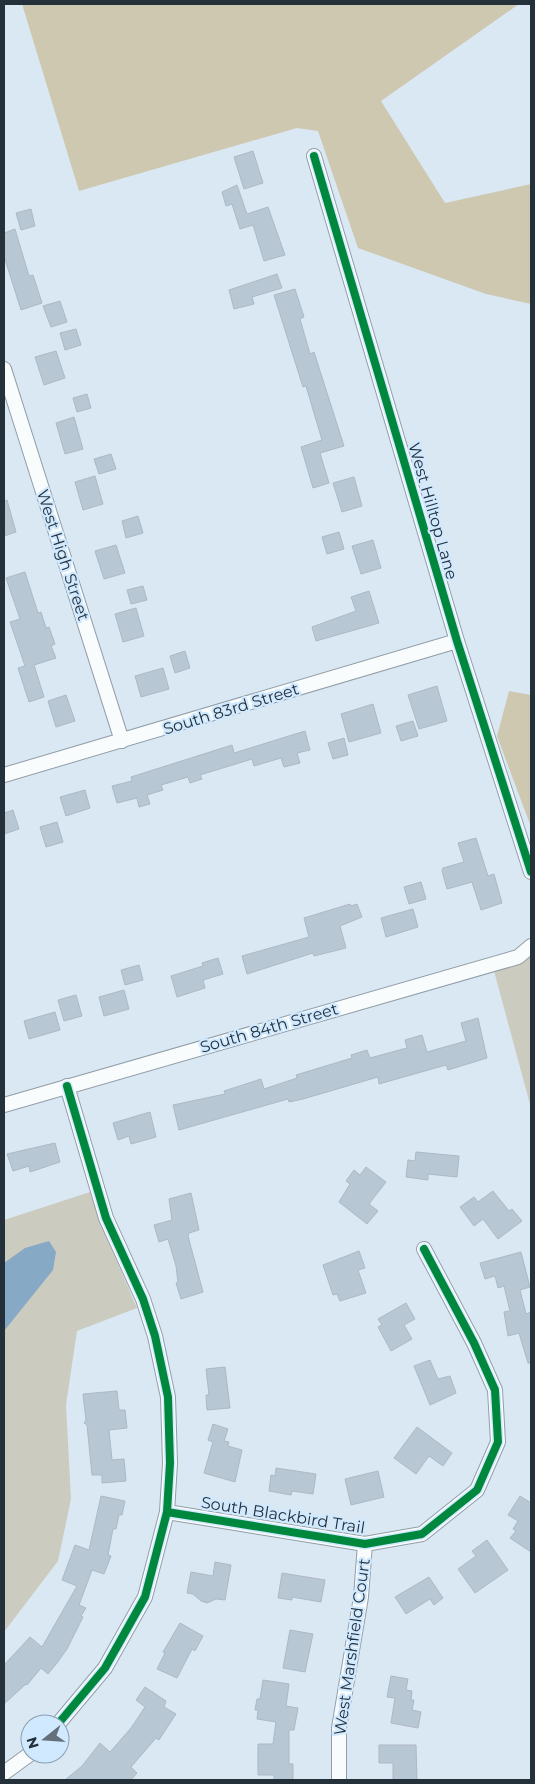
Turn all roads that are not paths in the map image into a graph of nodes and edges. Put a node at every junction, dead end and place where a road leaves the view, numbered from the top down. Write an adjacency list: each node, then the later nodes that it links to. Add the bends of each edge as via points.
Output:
1 (314, 156): 4 (street, West Hilltop Lane)
2 (4, 369): 3 (street, West High Street)
3 (7, 393): 5 (street, West High Street)
4 (457, 641): 5 (street, South 83rd Street); 7 (street, West Hilltop Lane)
5 (122, 741): 6 (street, South 83rd Street)
6 (4, 774)
7 (531, 872)
8 (531, 946): 9 (street, South 84th Street, via 518,957)
9 (67, 1086): 10 (street, South 84th Street); 12 (street, via 106,1218 143,1298 164,1370 170,1428)
10 (4, 1105)
11 (424, 1249): 13 (street, South Blackbird Trail, via 495,1390 498,1442 477,1490 422,1534)
12 (167, 1512): 13 (street, South Blackbird Trail); 14 (street, via 145,1597 105,1668)
13 (365, 1544): 17 (street, West Marshfield Court, via 361,1597 339,1728)
14 (66, 1714)
15 (20, 1761): 16 (street)
16 (4, 1773)
17 (339, 1780)

